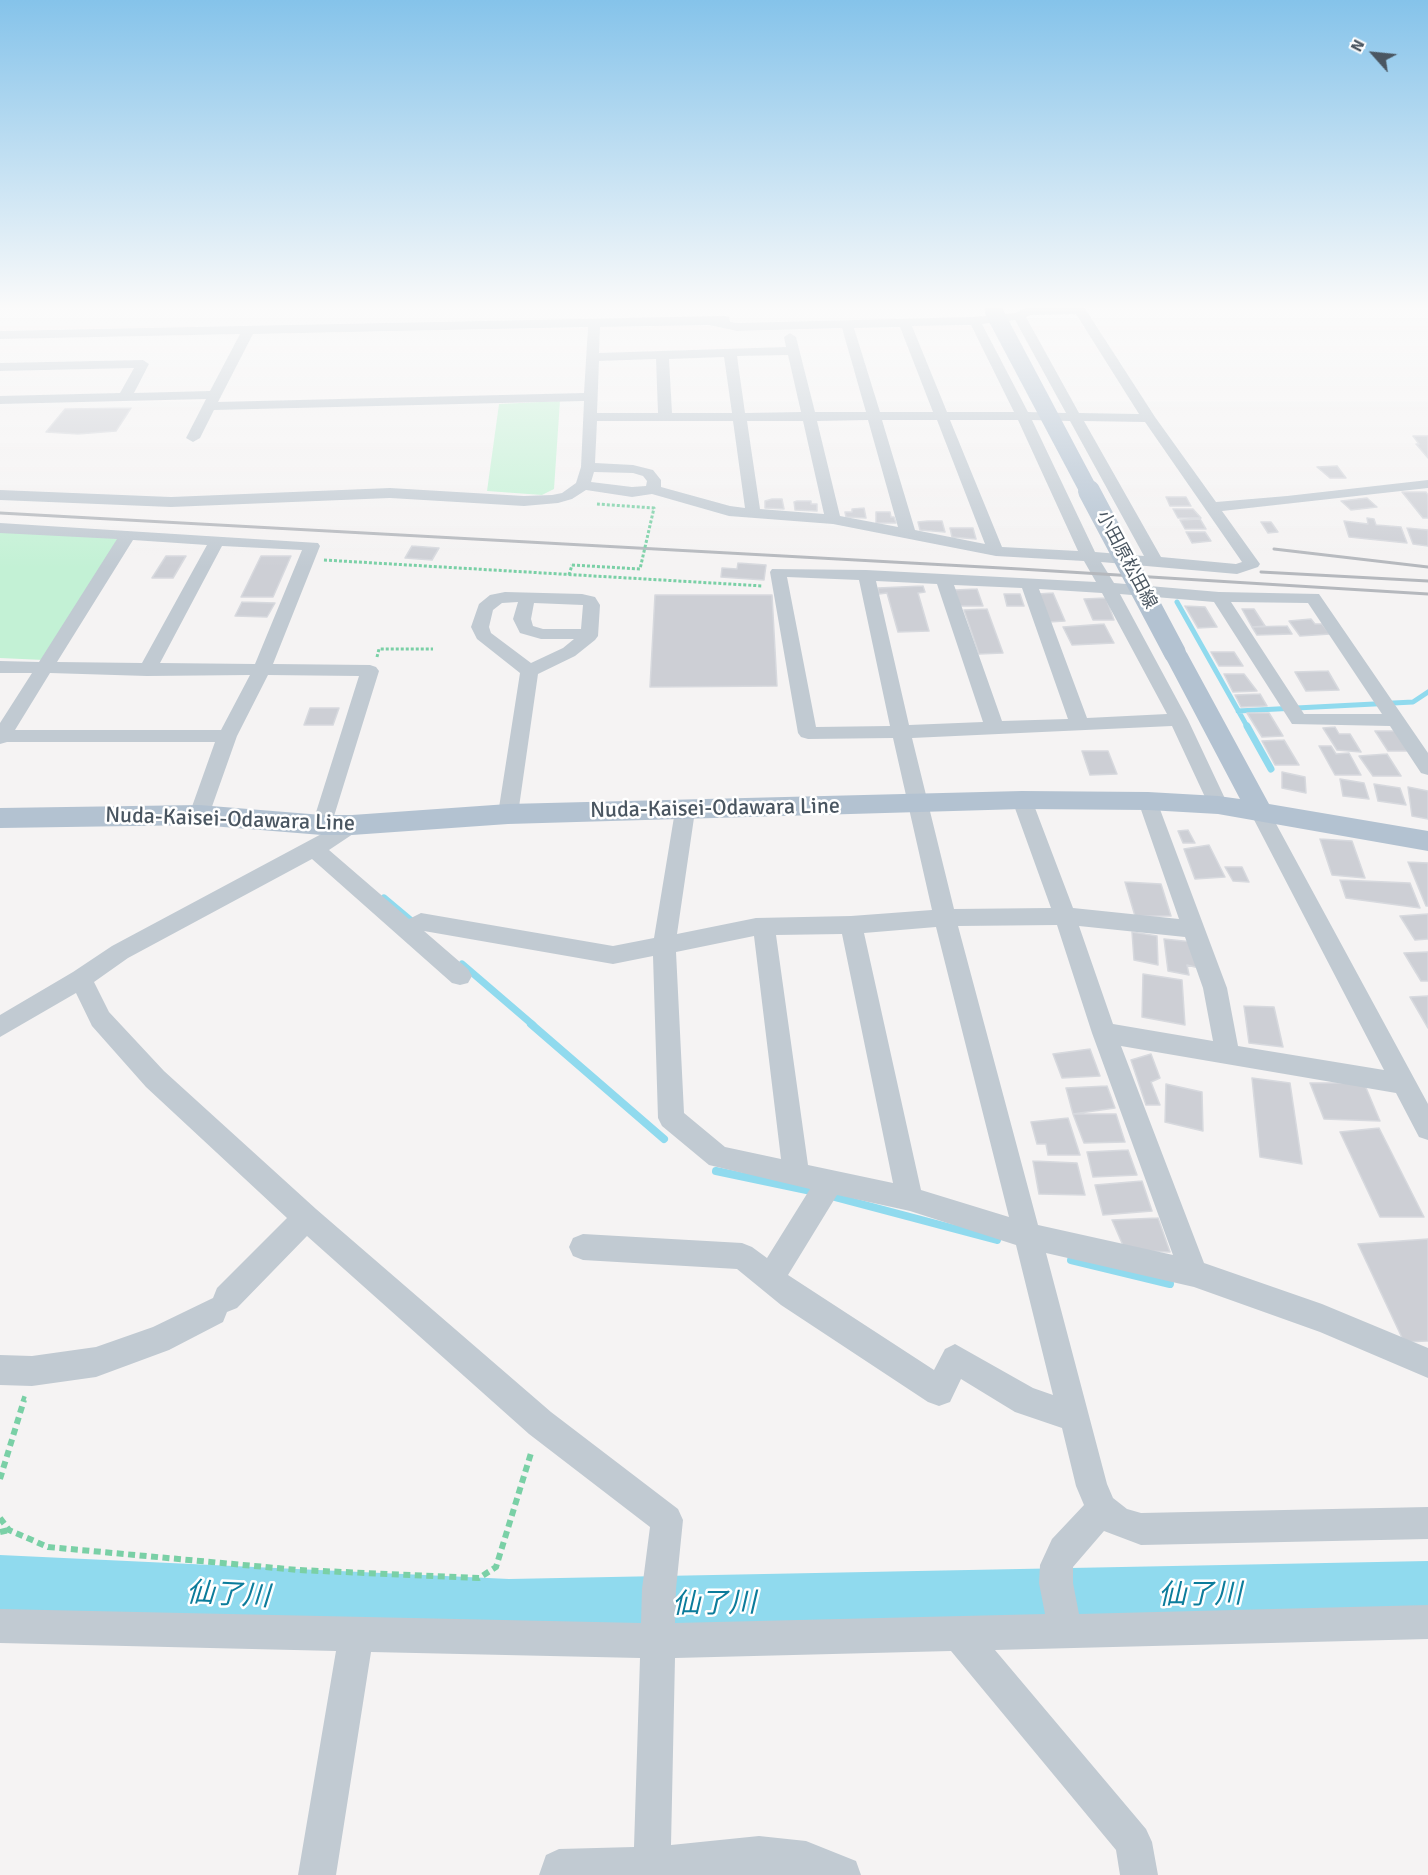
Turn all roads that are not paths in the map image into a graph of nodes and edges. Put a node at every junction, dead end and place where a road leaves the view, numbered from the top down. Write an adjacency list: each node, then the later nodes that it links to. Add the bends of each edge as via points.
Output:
1 (127, 394): 13 (street)
2 (215, 394): 16 (street)
3 (591, 394): 14 (street)
4 (664, 394): 20 (street)
5 (736, 394): 21 (street)
6 (803, 394): 22 (street)
7 (868, 394): 23 (street)
8 (934, 394): 17 (street)
9 (1012, 394): 18 (street)
10 (1038, 394): 68 (main road, 小田原松田線, bridge)
11 (1061, 394): 24 (street)
12 (1133, 394): 25 (street)
13 (125, 397): 15 (street); 16 (street)
14 (591, 397): 16 (street); 19 (street)
15 (0, 400)
16 (212, 400): 26 (street)
17 (943, 416): 18 (street); 23 (street); 39 (street)
18 (1023, 416): 24 (street); 40 (street)
19 (591, 417): 20 (street); 27 (street)
20 (666, 417): 21 (street)
21 (739, 417): 22 (street); 33 (street)
22 (809, 417): 23 (street); 34 (street)
23 (875, 417): 36 (street)
24 (1074, 417): 25 (street); 41 (street)
25 (1149, 418): 32 (street)
26 (193, 438)
27 (588, 467): 28 (street); 30 (street, via 648,473 654,480)
28 (583, 484): 30 (street, via 632,492); 31 (street, via 553,501 390,493 171,502)
29 (1428, 484): 32 (street)
30 (652, 489): 33 (street, via 729,511)
31 (0, 495)
32 (1213, 507): 41 (street, via 1252,564 1237,569)
33 (753, 512): 34 (street)
34 (833, 519): 36 (street)
35 (0, 528): 37 (street)
36 (908, 533): 39 (street)
37 (128, 535): 38 (street); 50 (street)
38 (217, 540): 51 (street); 52 (street, via 312,546)
39 (996, 551): 40 (street)
40 (1089, 556): 41 (street); 45 (street)
41 (1155, 562)
42 (867, 575): 43 (street); 58 (street); 58 (street, via 778,572 808,733)
43 (944, 579): 44 (street); 57 (street)
44 (1029, 584): 45 (street); 56 (street)
45 (1108, 588): 46 (street); 54 (street)
46 (1219, 597): 55 (street, via 1313,598); 55 (street, via 1299,720)
47 (527, 598): 48 (street, via 522,619 526,628 541,634); 48 (street, via 589,601); 53 (street, via 505,597 488,603 480,627 483,635)
48 (589, 634): 53 (street, via 581,645)
49 (0, 667): 50 (street)
50 (43, 670): 51 (street); 60 (street)
51 (147, 670): 52 (street)
52 (261, 671): 59 (street); 71 (street, via 370,671)
53 (529, 671): 67 (street)
54 (1179, 720): 56 (street); 65 (street)
55 (1397, 720): 61 (street)
56 (1079, 723): 57 (street)
57 (994, 727): 58 (street)
58 (901, 732): 64 (street)
59 (227, 736): 60 (street); 69 (street)
60 (0, 737)
61 (1428, 768)
62 (1022, 800): 63 (main road, Nuda-Kaisei-Odawara Line); 64 (main road, Nuda-Kaisei-Odawara Line); 73 (street)
63 (1148, 801): 65 (main road, Nuda-Kaisei-Odawara Line); 78 (street)
64 (917, 804): 66 (main road, Nuda-Kaisei-Odawara Line); 74 (street)
65 (1218, 805): 68 (main road, Nuda-Kaisei-Odawara Line)
66 (685, 811): 67 (main road, Nuda-Kaisei-Odawara Line); 79 (street)
67 (508, 814): 71 (main road, Nuda-Kaisei-Odawara Line, via 352,825)
68 (1261, 814): 72 (main road, Nuda-Kaisei-Odawara Line); 85 (street)
69 (199, 815): 70 (main road, Nuda-Kaisei-Odawara Line); 71 (main road, Nuda-Kaisei-Odawara Line)
70 (0, 818)
71 (318, 837): 76 (street); 81 (street, via 120,952)
72 (1428, 841)
73 (1065, 916): 74 (street); 78 (street); 83 (street)
74 (945, 918): 75 (street); 91 (street)
75 (851, 925): 77 (street); 89 (street)
76 (414, 926): 79 (street, via 613,955); 80 (street)
77 (764, 927): 79 (street); 87 (street)
78 (1194, 929): 84 (street, via 1215,988)
79 (664, 946): 87 (street, via 671,1118 718,1157)
80 (460, 976)
81 (81, 979): 82 (street); 90 (street, via 100,1019 155,1079)
82 (0, 1027)
83 (1104, 1033): 84 (street); 93 (street)
84 (1228, 1054): 85 (street)
85 (1404, 1084): 86 (street)
86 (1428, 1129)
87 (796, 1174): 88 (street)
88 (830, 1183): 89 (street); 94 (street)
89 (910, 1199): 91 (street)
90 (306, 1218): 96 (street, via 220,1305 159,1340 96,1362 32,1371); 100 (street, via 540,1423 667,1520)
91 (1029, 1236): 93 (street); 97 (street)
92 (583, 1247): 94 (street, via 742,1256)
93 (1194, 1273): 95 (street, via 1322,1318)
94 (770, 1278): 97 (street, via 791,1296 939,1391 954,1359 1026,1401)
95 (1428, 1363)
96 (0, 1370)
97 (1074, 1417): 98 (street)
98 (1102, 1509): 99 (street, via 1118,1522 1141,1529); 103 (street, via 1064,1551 1057,1565 1056,1583)
99 (1428, 1523)
100 (659, 1617): 104 (street); 105 (street); 107 (street)
101 (1428, 1622): 103 (street)
102 (0, 1626): 105 (street)
103 (1064, 1626): 104 (street)
104 (959, 1634): 111 (street, via 1132,1842)
105 (356, 1635): 108 (street)
106 (760, 1865): 107 (street); 110 (street, via 806,1860)
107 (652, 1866): 109 (street, via 559,1868)
108 (317, 1875)
109 (558, 1875)
110 (842, 1875)
111 (1139, 1875)

